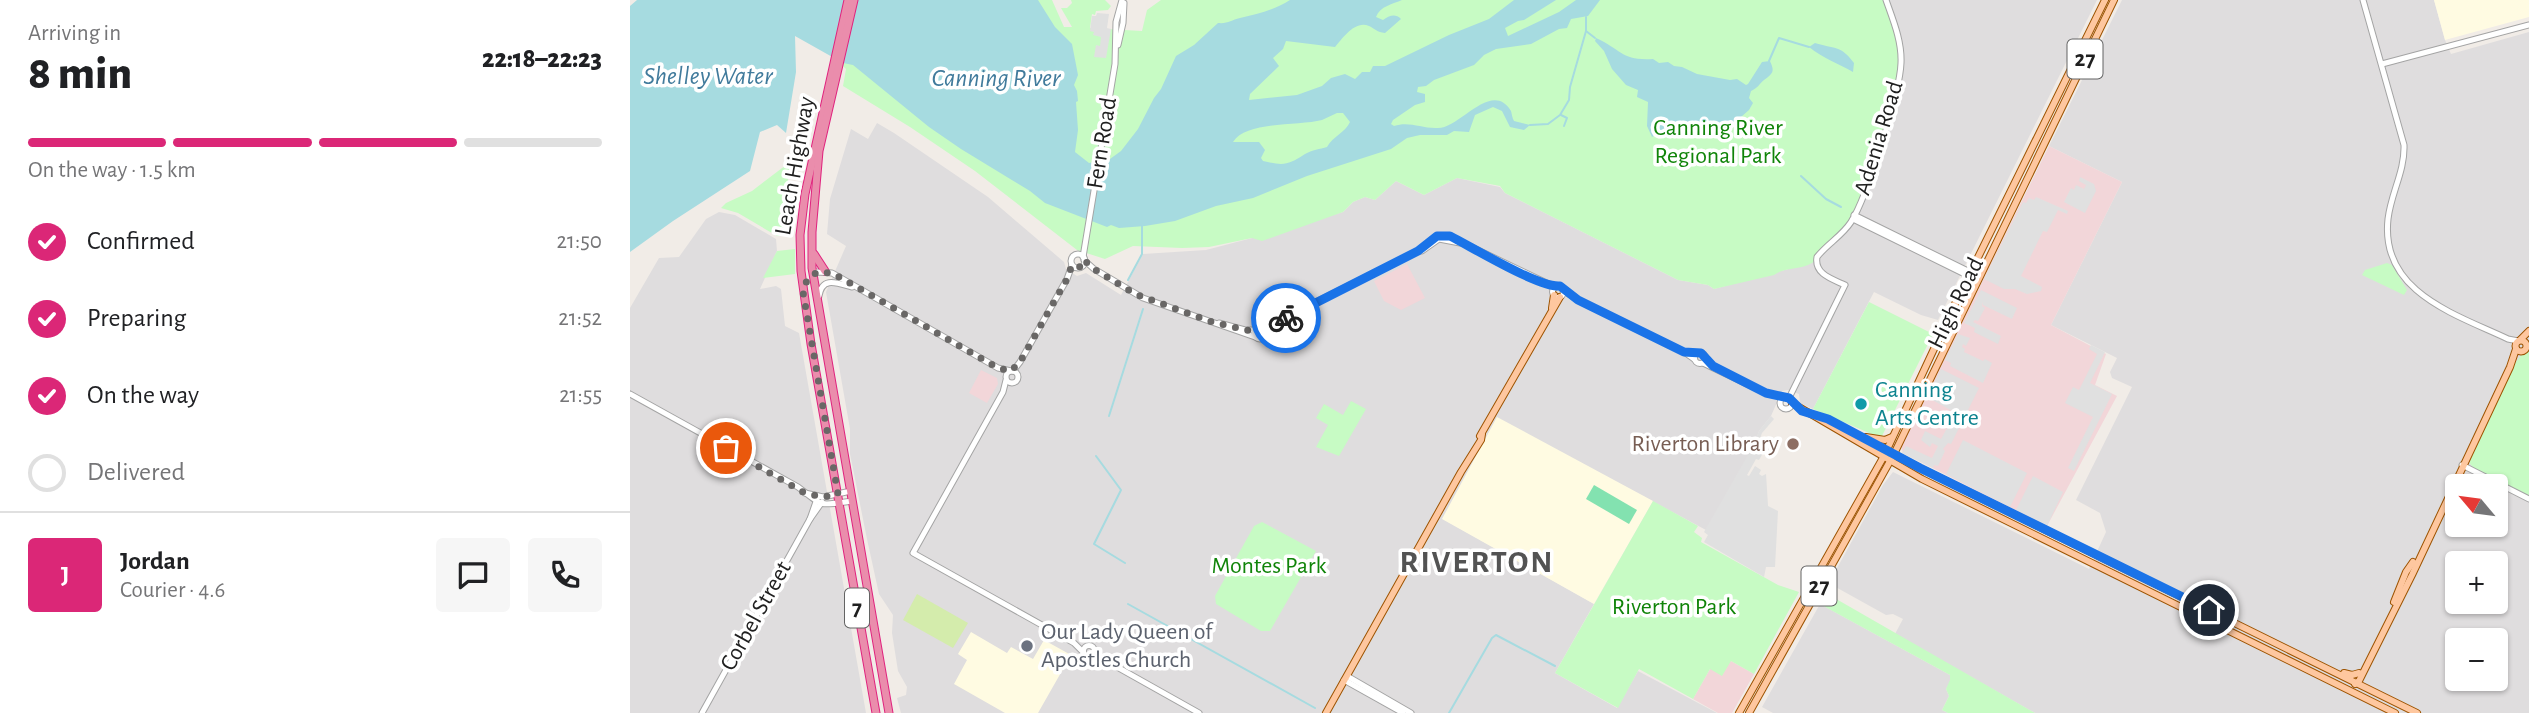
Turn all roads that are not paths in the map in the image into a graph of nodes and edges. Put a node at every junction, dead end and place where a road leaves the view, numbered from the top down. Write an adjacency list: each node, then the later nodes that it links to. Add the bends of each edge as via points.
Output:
1 (851, 0): 10 (highway, Leach Highway / 7)
2 (1123, 0): 13 (street, Fern Road)
3 (1886, 0): 11 (street, Adenia Road, via 1899,41 1899,81)
4 (2107, 0): 7 (street); 17 (main road, High Road / 27)
5 (2114, 0): 7 (main road, High Road / 27)
6 (2363, 0): 9 (street)
7 (2109, 10): 19 (main road, High Road / 27)
8 (2529, 25): 9 (street)
9 (2382, 66): 27 (street, via 2404,145 2388,218 2397,266 2422,295)
10 (830, 89): 12 (highway, Leach Highway / 7, via 818,162); 21 (highway, Leach Highway / 7, via 804,203 800,235)
11 (1853, 217): 17 (street); 33 (street, Adenia Road, via 1816,262 1825,275 1845,285)
12 (812, 246): 16 (highway); 18 (highway, Leach Highway / 7)
13 (1082, 257): 14 (street); 14 (street, via 1072,257); 15 (street)
14 (1077, 266): 15 (street); 29 (street)
15 (1094, 269): 26 (street, via 1143,298)
16 (825, 271): 18 (street); 20 (street)
17 (1970, 274): 19 (street); 36 (main road, High Road / 27)
18 (813, 275): 21 (highway); 23 (highway, Leach Highway / 7)
19 (1978, 278): 37 (main road, High Road / 27)
20 (858, 289): 23 (street, via 826,283 820,288); 28 (street)
21 (803, 292): 41 (highway, Leach Highway / 7)
22 (1558, 293): 24 (street, via 1444,235 1426,249); 31 (street, via 1695,357 1701,353 1713,366); 49 (main road)
23 (818, 304): 39 (highway, Leach Highway / 7)
24 (1265, 330): 26 (street); 26 (street, via 1262,339)
25 (2529, 331): 27 (main road)
26 (1255, 333)
27 (2519, 345): 38 (main road)
28 (998, 368): 29 (street); 30 (street)
29 (1014, 372): 30 (street); 30 (street, via 1017,381)
30 (1008, 380): 56 (street, via 913,553 1077,645 1092,646 1094,654)
31 (1766, 393): 33 (street); 33 (street, via 1784,409)
32 (630, 394): 40 (street)
33 (1789, 402): 34 (main road)
34 (1817, 417): 35 (main road); 37 (main road)
35 (1861, 436): 36 (main road, via 1885,440); 37 (main road)
36 (1894, 436): 37 (main road, High Road / 27)
37 (1889, 455): 47 (main road); 51 (main road, via 1966,501); 60 (main road, High Road / 27); 61 (main road, High Road / 27)
38 (2462, 465): 42 (street); 44 (main road)
39 (850, 491): 41 (street); 43 (highway, Leach Highway / 7)
40 (818, 498): 41 (street); 45 (street); 46 (street, Corbel Street)
41 (838, 498): 43 (street); 45 (street); 54 (highway, Leach Highway / 7)
42 (2529, 499)
43 (852, 500): 55 (highway, Leach Highway / 7)
44 (2444, 503): 48 (main road); 50 (main road)
45 (822, 505): 46 (street, Corbel Street)
46 (810, 519): 53 (street, Corbel Street)
47 (2310, 660): 48 (main road, via 2346,674); 50 (main road)
48 (2359, 673): 50 (main road)
49 (1345, 678): 57 (main road); 58 (street); 59 (street)
50 (2356, 683): 51 (main road); 52 (main road); 63 (main road)
51 (2338, 684): 52 (main road)
52 (2377, 704): 62 (main road)
53 (702, 713)
54 (876, 713)
55 (890, 713)
56 (1199, 713)
57 (1326, 713)
58 (1403, 713)
59 (1411, 713)
60 (1740, 713)
61 (1749, 713)
62 (2395, 713)
63 (2417, 713)

